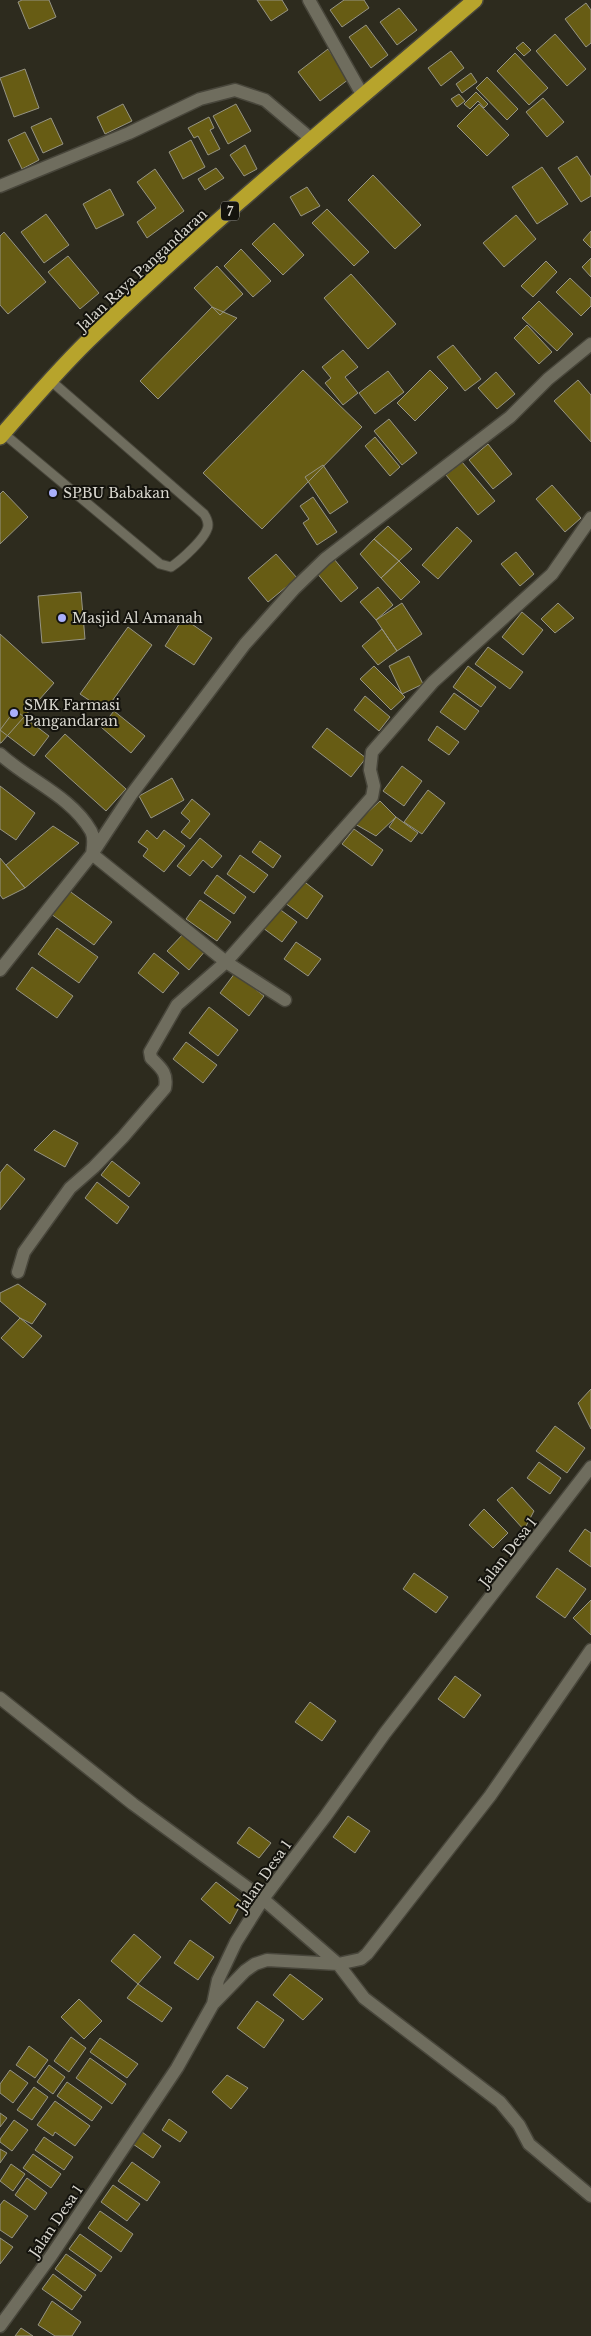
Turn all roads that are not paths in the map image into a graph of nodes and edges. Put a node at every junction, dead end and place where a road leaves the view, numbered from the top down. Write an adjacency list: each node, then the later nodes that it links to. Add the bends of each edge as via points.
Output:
1 (308, 0): 3 (street)
2 (475, 0): 3 (highway, Jalan Raya Pangandaran / 7)
3 (363, 96): 4 (highway, Jalan Raya Pangandaran / 7)
4 (310, 138): 5 (street, via 265,100 235,90 200,99 129,133); 7 (highway, Jalan Raya Pangandaran / 7, via 94,334)
5 (0, 186)
6 (591, 344): 11 (street, via 548,379 510,417 325,559 294,589 211,688 131,795)
7 (50, 380): 8 (highway, Jalan Raya Pangandaran / 7); 8 (lane, via 204,514 208,525 206,533 179,562 171,567 160,564)
8 (1, 435)
9 (591, 518): 12 (street, via 552,574 433,682 372,752 372,797)
10 (0, 754): 11 (street, via 76,814 91,832 94,842)
11 (92, 854): 12 (street); 13 (street)
12 (226, 962): 14 (street); 15 (street, via 177,1005 150,1052 151,1058 165,1072 165,1088 123,1137 70,1188 24,1252)
13 (0, 970)
14 (285, 1000)
15 (18, 1272)
16 (591, 1467): 19 (street, Jalan Desa 1, via 385,1733)
17 (591, 1650): 20 (street, via 490,1796 368,1954 361,1959)
18 (0, 1698): 19 (street, via 132,1804)
19 (263, 1899): 20 (street); 21 (street, Jalan Desa 1, via 236,1942 218,1980)
20 (338, 1964): 21 (street, via 267,1960 245,1971); 22 (street, via 364,1998 500,2102 529,2144)
21 (213, 2004): 23 (street, Jalan Desa 1, via 177,2068)
22 (591, 2196)
23 (0, 2326)

